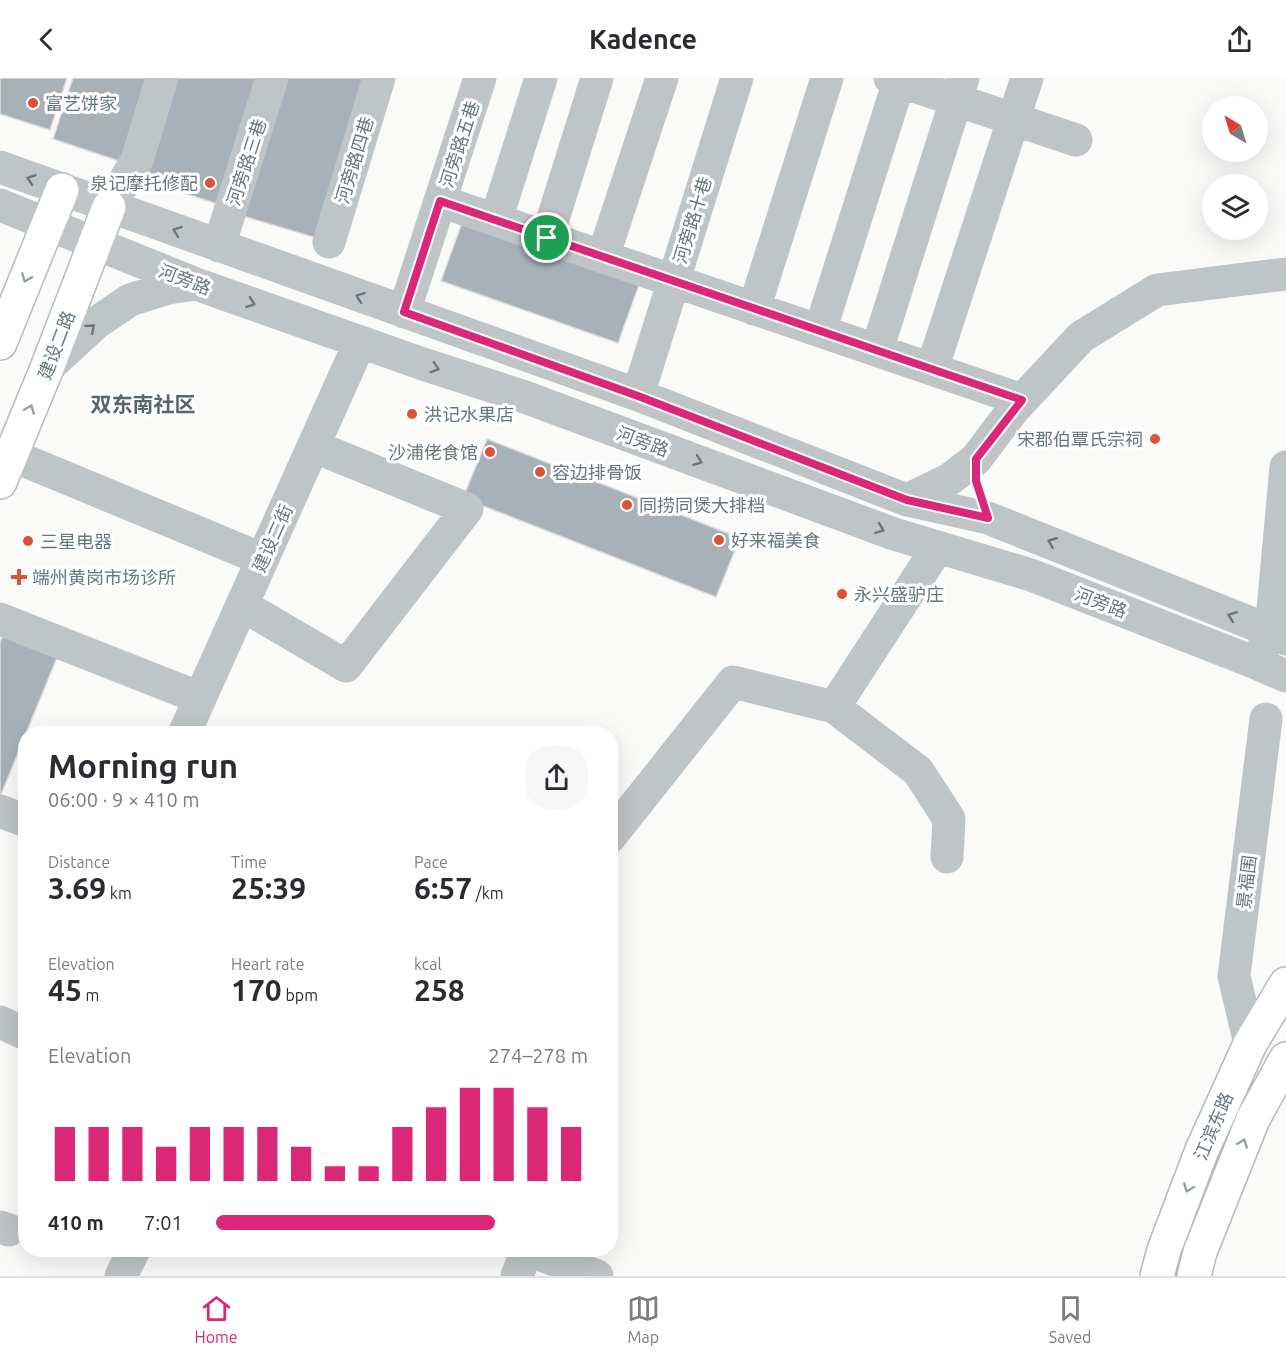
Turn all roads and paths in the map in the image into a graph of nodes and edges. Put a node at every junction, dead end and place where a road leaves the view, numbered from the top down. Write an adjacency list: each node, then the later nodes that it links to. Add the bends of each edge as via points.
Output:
1 (162, 78): 19 (street, via 137,160)
2 (272, 78): 25 (street, 河旁路三巷)
3 (379, 78): 23 (street, 河旁路四巷)
4 (480, 78): 17 (street, 河旁路五巷)
5 (541, 78): 20 (street)
6 (597, 78): 22 (street)
7 (662, 78): 26 (street)
8 (737, 78): 28 (street, 河旁路十巷)
9 (827, 78): 30 (street)
10 (1027, 78): 13 (street)
11 (896, 79): 12 (street); 32 (street)
12 (959, 89): 13 (street); 35 (street)
13 (1013, 119): 14 (street); 37 (street)
14 (1076, 140)
15 (0, 167): 16 (street, 河旁路, one-way to 15)
16 (62, 190): 19 (street, 河旁路); 21 (main road)
17 (440, 201): 20 (street); 31 (street, 河旁路五巷)
18 (0, 205): 21 (street, 河旁路)
19 (110, 207): 24 (main road, 建设二路); 25 (street, 河旁路, one-way to 19)
20 (496, 220): 22 (street)
21 (48, 224): 24 (street, 河旁路); 34 (main road, one-way to 34)
22 (547, 238): 26 (street)
23 (328, 242)
24 (95, 243): 29 (street, 河旁路); 36 (main road, 建设二路)
25 (219, 246): 31 (street, 河旁路, one-way to 25)
26 (603, 257): 28 (street)
27 (1286, 274): 39 (street, via 1157,290 1081,336)
28 (673, 281): 30 (street); 38 (street, 河旁路十巷)
29 (196, 284): 33 (street, 河旁路, one-way to 33); 36 (street, one-way to 29, via 96,323 130,300)
30 (754, 309): 32 (street)
31 (404, 312): 38 (street, 河旁路)
32 (820, 331): 35 (street)
33 (360, 342): 40 (street, 建设二街); 46 (street, 河旁路, one-way to 46, via 522,396)
34 (0, 343)
35 (877, 350): 37 (street)
36 (47, 368): 43 (main road, 建设二路, one-way to 36)
37 (932, 369): 39 (street)
38 (638, 396): 44 (street, 河旁路)
39 (1022, 400): 41 (street)
40 (313, 446): 47 (street, 建设二街); 48 (street, via 467,508 345,666)
41 (976, 459): 44 (street, via 950,479); 45 (street, via 976,481)
42 (1286, 467): 50 (street)
43 (6, 469): 47 (street)
44 (907, 500): 45 (street, 河旁路)
45 (988, 518): 50 (street, 河旁路, one-way to 45)
46 (938, 547): 51 (street, 河旁路, via 1031,575); 54 (street)
47 (262, 559): 48 (street, 建设二街)
48 (242, 605): 53 (street, 建设二街)
49 (0, 620): 53 (street)
50 (1279, 635): 51 (street)
51 (1256, 663): 52 (street, 河旁路)
52 (1286, 676)
53 (200, 698): 56 (street, 建设二街)
54 (834, 707): 59 (street, via 733,682); 60 (street, via 918,771 949,819)
55 (1266, 719): 64 (street, 景福围, via 1234,976)
56 (188, 726)
57 (0, 811): 58 (street)
58 (18, 818)
59 (618, 827)
60 (947, 857)
61 (1286, 984): 64 (main road, 江滨东路)
62 (0, 1022): 63 (street)
63 (18, 1030)
64 (1250, 1044): 72 (main road, 江滨东路, one-way to 72, via 1202,1150)
65 (1286, 1059): 73 (main road, 江滨东路, one-way to 65, via 1252,1119)
66 (130, 1257): 69 (street)
67 (524, 1257): 70 (street)
68 (546, 1257): 71 (street)
69 (121, 1276)
70 (517, 1276)
71 (597, 1276)
72 (1157, 1276)
73 (1194, 1276)

